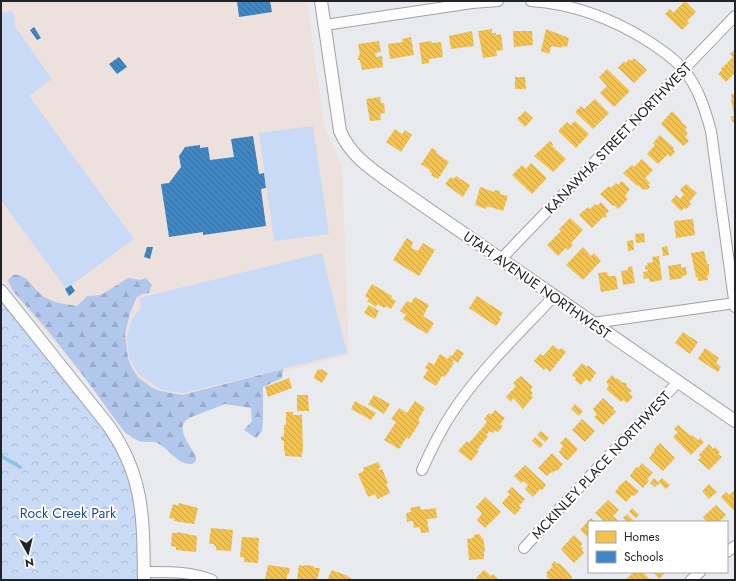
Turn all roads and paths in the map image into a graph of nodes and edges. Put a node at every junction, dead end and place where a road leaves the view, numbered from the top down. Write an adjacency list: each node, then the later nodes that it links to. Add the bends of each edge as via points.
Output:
1 (322, 1): 5 (street)
2 (498, 1): 5 (street)
3 (531, 1): 6 (street, via 556,3 603,16 661,50)
4 (735, 16): 6 (street, KANAWHA STREET NORTHWEST)
5 (325, 25): 7 (street, UTAH AVENUE NORTHWEST, via 338,122 345,142 364,164)
6 (684, 70): 7 (street, KANAWHA STREET NORTHWEST); 10 (street, via 701,101 711,131)
7 (501, 259): 9 (street, UTAH AVENUE NORTHWEST)
8 (1, 291): 18 (street, via 108,425 121,445 132,468 140,497)
9 (554, 296): 12 (street, UTAH AVENUE NORTHWEST); 15 (street, via 466,392 440,432)
10 (735, 303): 11 (street); 12 (street)
11 (735, 307)
12 (593, 323): 13 (street, UTAH AVENUE NORTHWEST)
13 (678, 382): 14 (street, UTAH AVENUE NORTHWEST); 16 (street, MCKINLEY PLACE NORTHWEST)
14 (735, 421)
15 (422, 470)
16 (524, 548)
17 (699, 573): 20 (street)
18 (144, 576): 19 (street, via 170,572)
19 (212, 580)
20 (691, 580)

